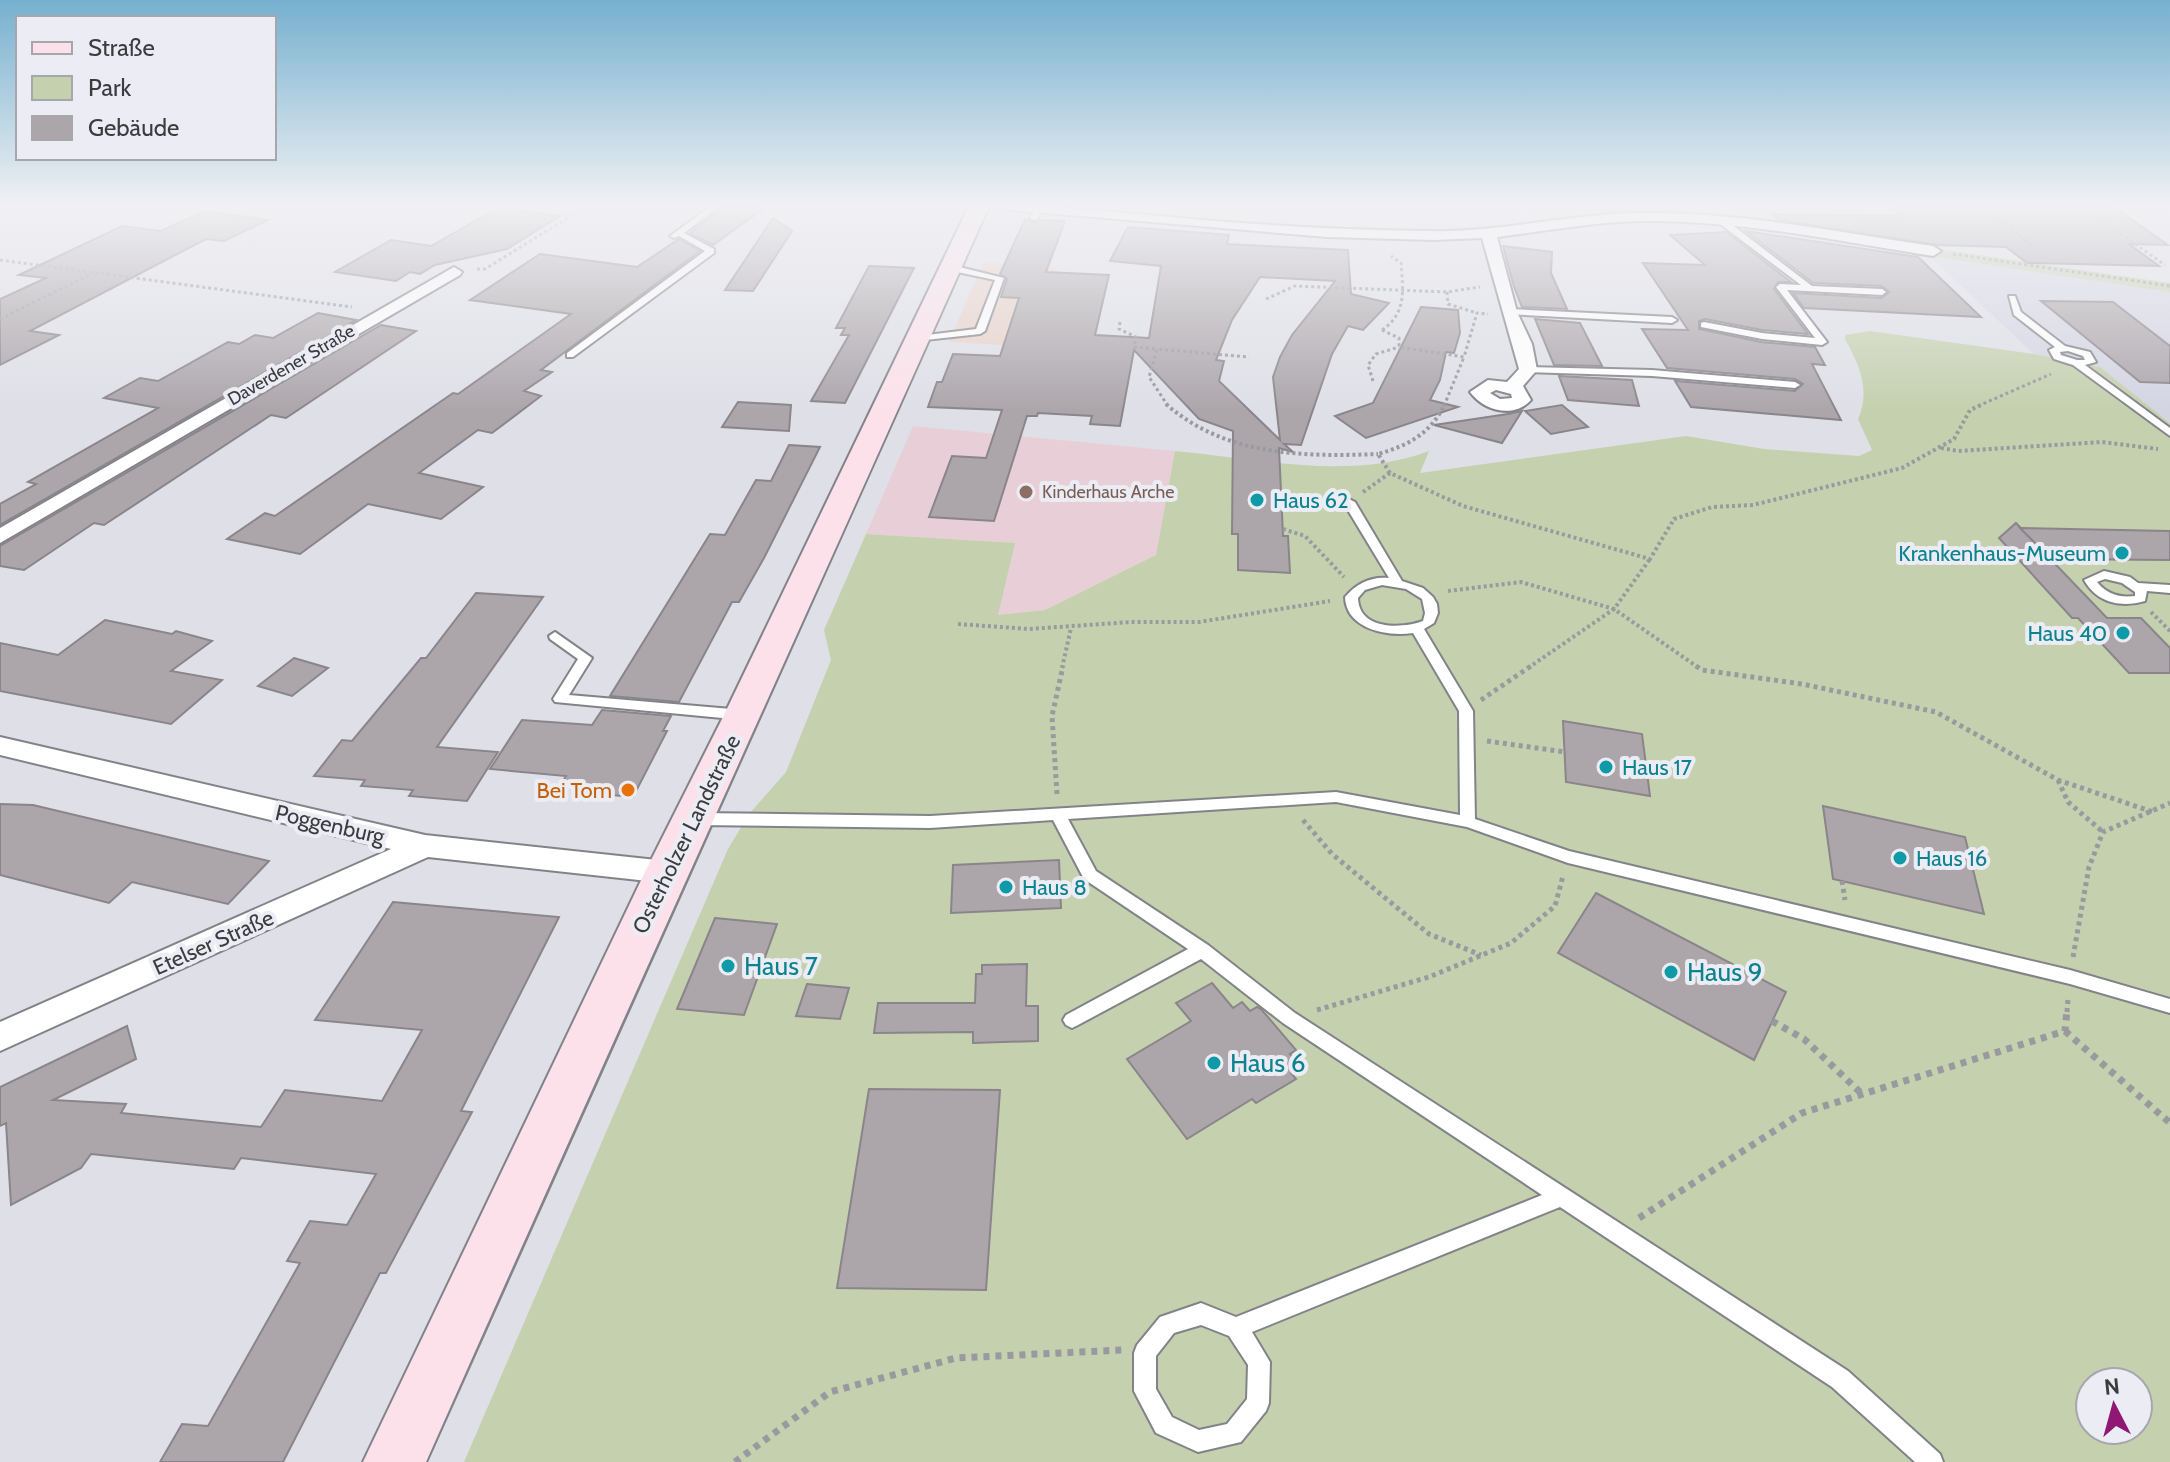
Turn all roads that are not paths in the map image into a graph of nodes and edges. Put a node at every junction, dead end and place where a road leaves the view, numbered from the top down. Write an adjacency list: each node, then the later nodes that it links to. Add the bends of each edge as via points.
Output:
1 (450, 274): 20 (street, Daverdener Straße)
2 (680, 274): 14 (lane)
3 (948, 274): 13 (main road, Osterholzer Landstraße)
4 (982, 274): 13 (lane, via 1000,278 980,331)
5 (1499, 274): 10 (street)
6 (1792, 274): 7 (lane)
7 (1810, 288): 8 (lane); 12 (lane, via 1780,287 1822,342)
8 (1882, 292)
9 (2012, 298): 18 (lane, via 2017,313 2063,349 2087,354 2091,362 2076,363)
10 (1509, 313): 11 (lane); 15 (street)
11 (1672, 320)
12 (1704, 325)
13 (919, 339): 26 (main road, Osterholzer Landstraße)
14 (570, 355)
15 (1528, 370): 16 (lane); 17 (street)
16 (1795, 385)
17 (1512, 387)
18 (2170, 433)
19 (1349, 502): 21 (lane)
20 (0, 537)
21 (1397, 582): 24 (lane, via 1424,594 1432,604 1428,623); 24 (lane, via 1366,584 1352,594 1350,608 1369,626)
22 (2138, 587): 23 (lane)
23 (2170, 589)
24 (1417, 629): 30 (lane, via 1466,711)
25 (555, 636): 26 (lane, via 585,658 560,699)
26 (743, 715): 29 (main road, Osterholzer Landstraße)
27 (0, 746): 31 (street, Poggenburg)
28 (1058, 815): 29 (lane, via 875,823); 30 (lane, via 1336,797); 33 (lane, via 1090,875)
29 (692, 819): 32 (main road, Osterholzer Landstraße)
30 (1468, 822): 34 (lane, via 1568,857 2070,977)
31 (425, 846): 32 (street, Poggenburg); 36 (street, Etelser Straße)
32 (666, 872): 39 (main road, Osterholzer Landstraße)
33 (1202, 950): 35 (lane); 37 (lane, via 1289,1018)
34 (2170, 1006)
35 (1072, 1020)
36 (0, 1037)
37 (1561, 1197): 38 (lane); 40 (lane, via 1840,1379)
38 (1236, 1328): 38 (lane, via 1201,1314 1190,1317 1167,1324 1145,1353 1145,1391 1164,1425 1198,1441 1233,1434 1258,1403 1259,1362)
39 (394, 1462)
40 (1932, 1462)

